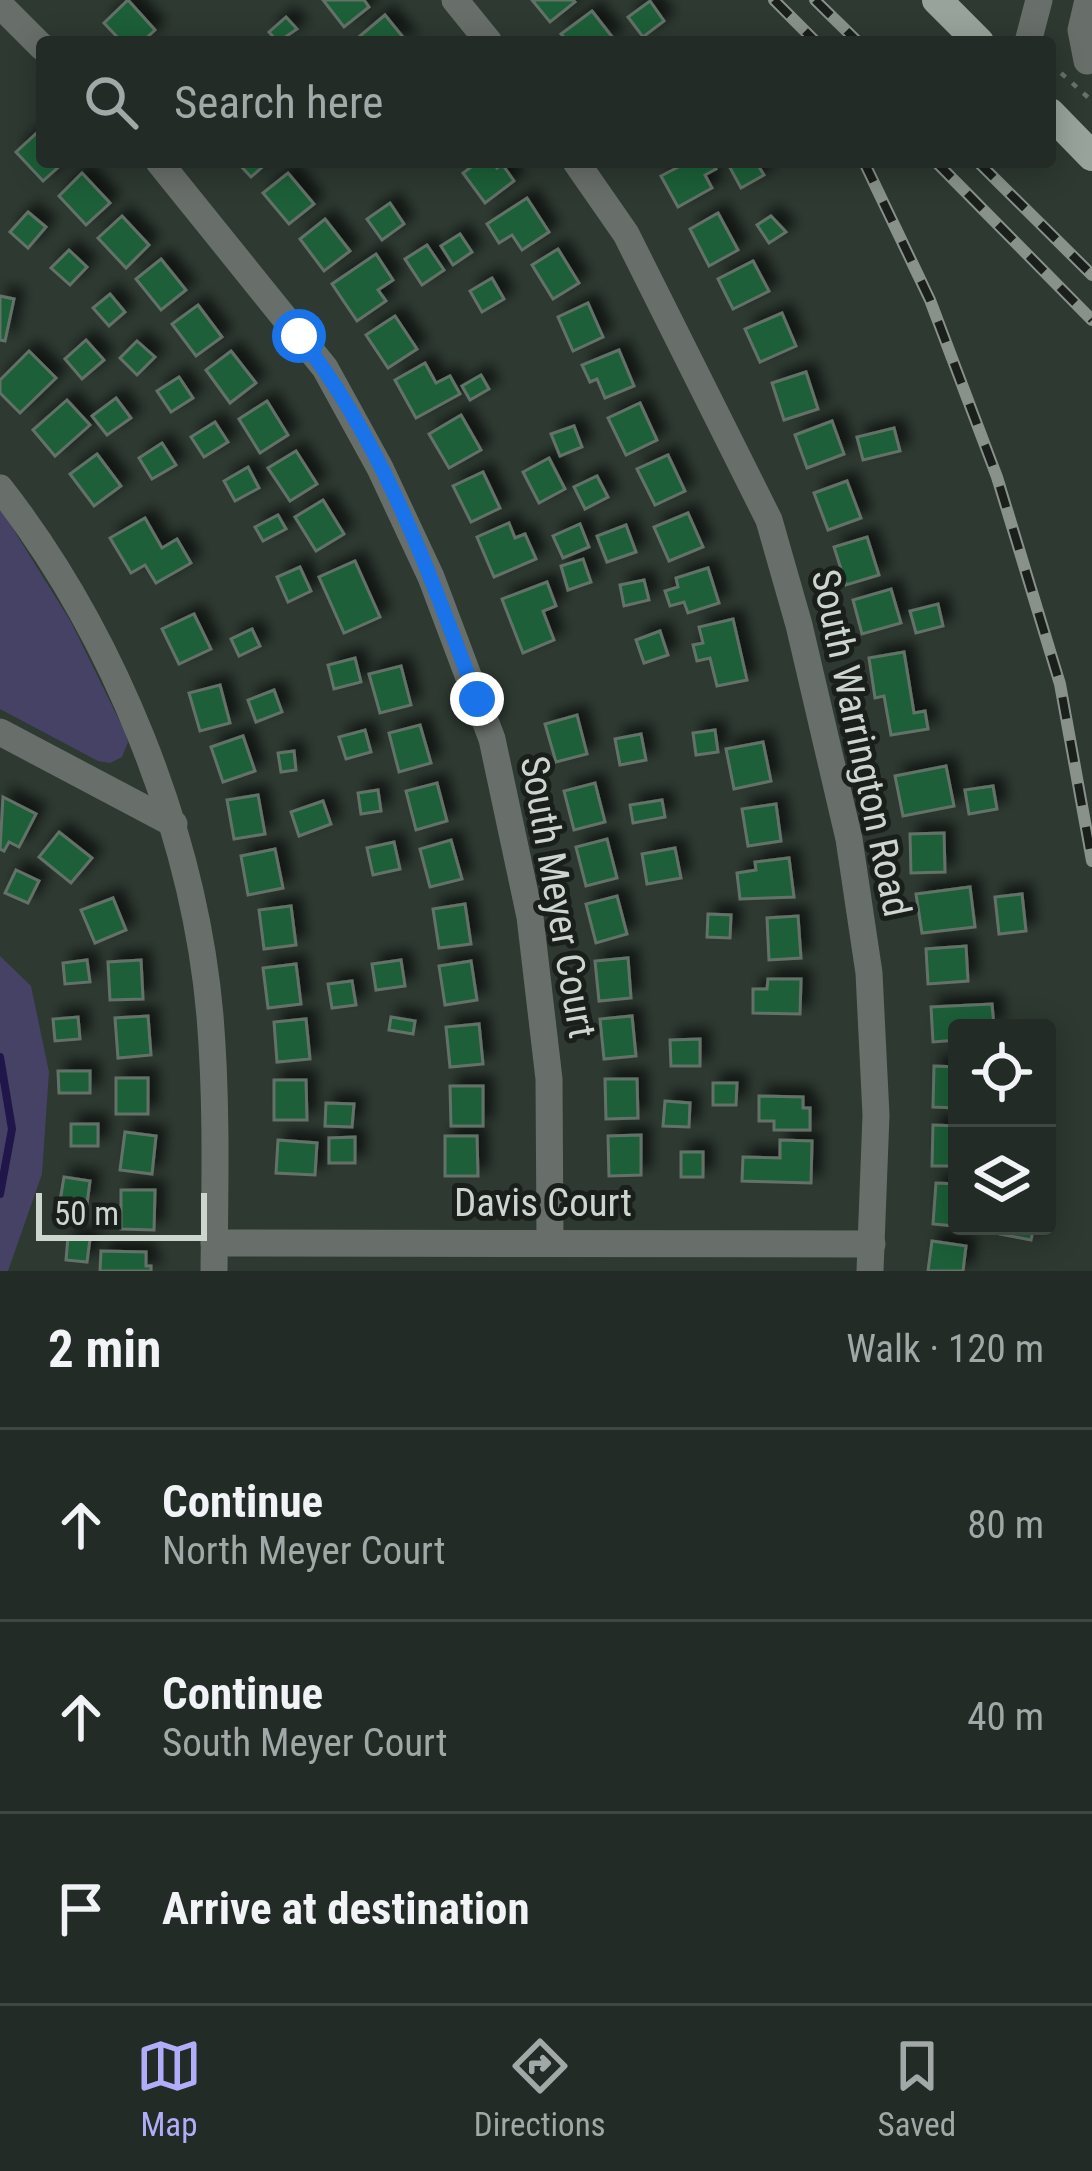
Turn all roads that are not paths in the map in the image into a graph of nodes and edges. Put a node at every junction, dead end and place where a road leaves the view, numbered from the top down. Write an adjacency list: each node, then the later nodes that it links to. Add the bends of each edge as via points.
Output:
1 (455, 0): 6 (street)
2 (937, 0): 7 (main road)
3 (1039, 0): 8 (street)
4 (1088, 0): 10 (street, via 1081,30)
5 (0, 5): 9 (street)
6 (484, 36)
7 (973, 36)
8 (1030, 36)
9 (36, 41)
10 (1087, 61)
11 (1056, 119): 12 (main road)
12 (1092, 156)
13 (164, 168): 18 (street, South Meyer Court, via 325,368 431,577 492,740 530,917 549,1079)
14 (580, 168): 20 (street, South Warrington Road, via 626,234 769,520 825,725 868,974 876,1115)
15 (0, 488): 17 (street, via 124,698)
16 (0, 732): 17 (street)
17 (173, 824): 19 (street, via 210,1013)
18 (550, 1241): 19 (street, Davis Court); 20 (street, Davis Court)
19 (214, 1257)
20 (871, 1258)

